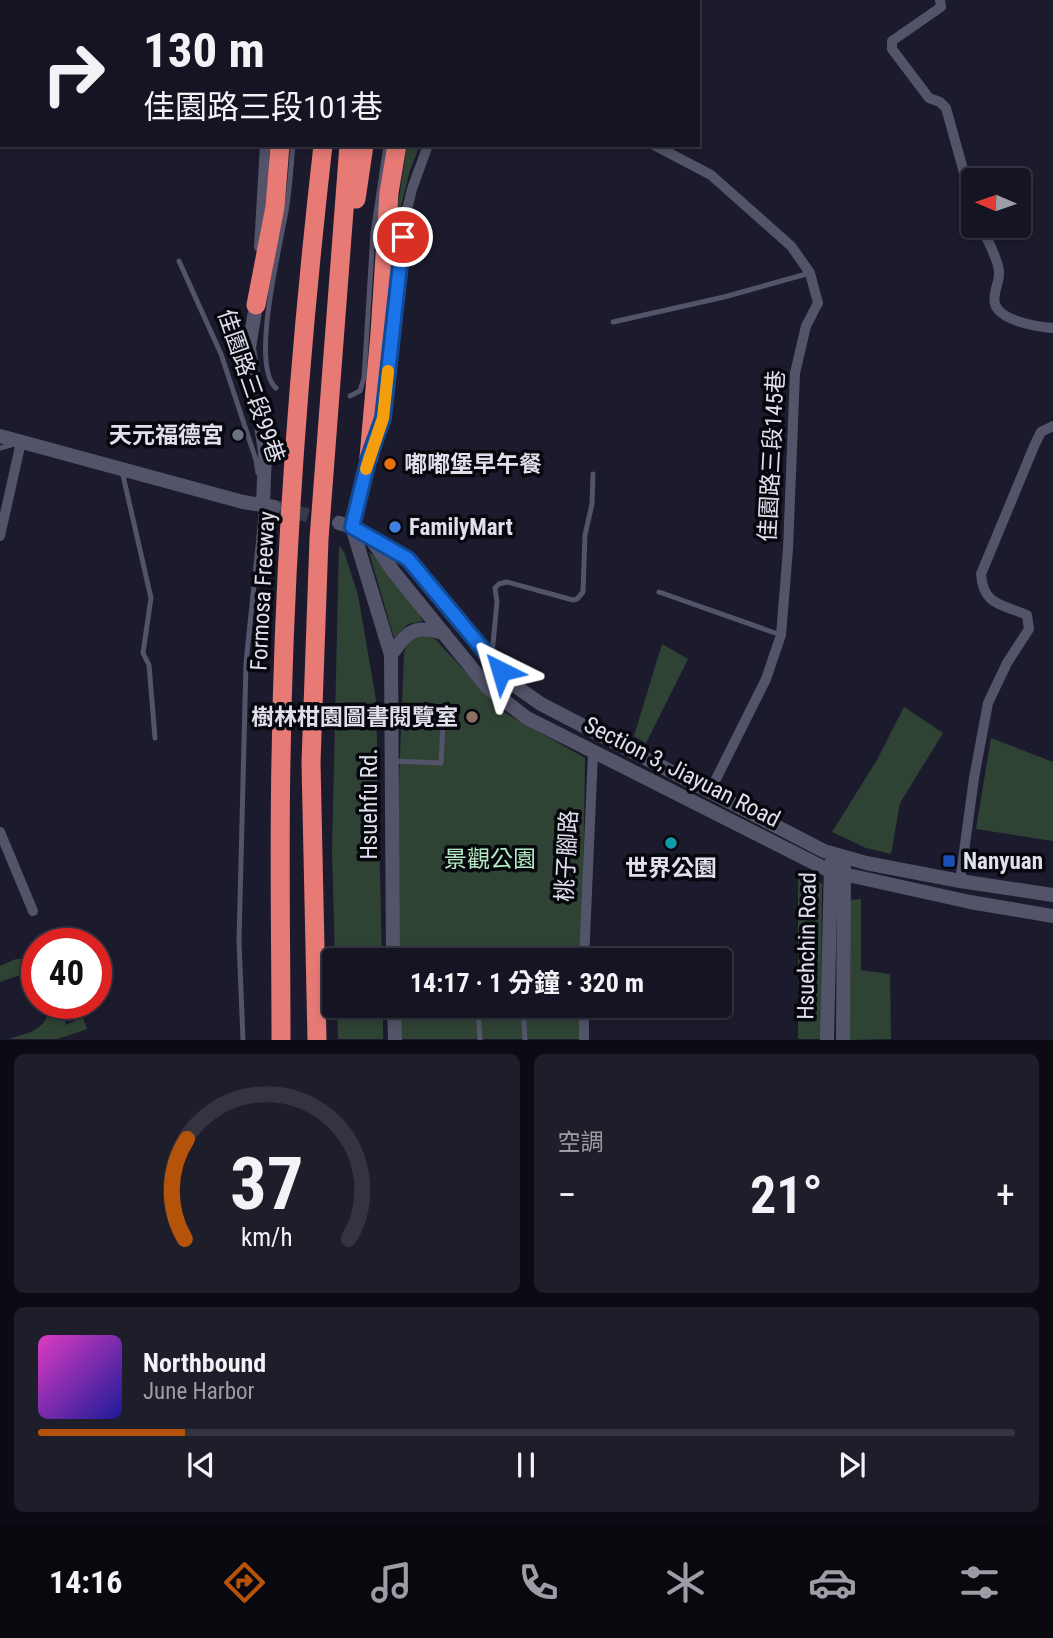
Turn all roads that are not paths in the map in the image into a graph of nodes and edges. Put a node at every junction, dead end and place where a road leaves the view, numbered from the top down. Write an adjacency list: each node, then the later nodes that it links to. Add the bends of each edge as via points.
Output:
1 (940, 0): 12 (street, via 941,6 892,41 892,49 929,98 946,108)
2 (265, 147): 16 (street, 佳園路三段99巷)
3 (279, 147): 16 (highway, via 275,207)
4 (293, 147): 20 (lane, via 270,292 265,367 269,383)
5 (321, 147): 57 (highway, Formosa Freeway, via 285,622)
6 (349, 147): 19 (highway)
7 (364, 147): 19 (highway)
8 (386, 147): 21 (lane, via 373,233 364,378 360,391)
9 (397, 147): 26 (highway, via 389,193)
10 (427, 147): 26 (street, via 404,222 383,418)
11 (658, 147): 15 (street, 佳園路三段145巷, via 711,175 791,246)
12 (963, 168)
13 (986, 238): 18 (street, via 1000,270 995,305 1002,315)
14 (179, 261): 29 (lane, 佳園路三段99巷, via 221,354)
15 (810, 273): 17 (lane); 35 (street, 佳園路三段145巷, via 818,303 806,326 795,373)
16 (256, 305): 29 (street, 佳園路三段99巷, via 250,348)
17 (613, 322)
18 (1053, 328)
19 (333, 359): 58 (highway, via 319,538 311,762)
20 (276, 388)
21 (350, 396)
22 (1053, 426): 46 (street, via 1041,432 1035,443 981,574 986,595 1027,615 1029,629 988,703)
23 (0, 436): 24 (street)
24 (21, 442): 25 (lane); 27 (street); 31 (street)
25 (0, 448)
26 (369, 457): 30 (street)
27 (121, 467): 29 (street); 39 (lane, via 151,598 143,653 149,665)
28 (593, 474): 37 (lane, via 583,592 573,600 507,582 499,584)
29 (268, 506): 56 (lane, via 255,563 246,677 239,941)
30 (345, 525): 32 (street, Section 3, Jiayuan Road); 36 (street, Hsuehfu Rd.)
31 (0, 536)
32 (370, 536): 34 (street, Section 3, Jiayuan Road); 37 (street, Section 3, Jiayuan Road, via 408,559)
33 (659, 592): 35 (lane)
34 (443, 633): 36 (street, via 417,629 404,636); 40 (street, Section 3, Jiayuan Road, via 488,688 527,718)
35 (781, 635): 42 (street, 佳園路三段145巷, via 766,679)
36 (391, 655): 41 (street, Hsuehfu Rd.)
37 (491, 659): 42 (street, Section 3, Jiayuan Road, via 512,683 541,704)
38 (444, 706): 41 (lane, via 441,763)
39 (155, 738)
40 (593, 753): 45 (street, Section 3, Jiayuan Road); 51 (street, 桃子腳路)
41 (391, 760): 50 (street, Hsuehfu Rd.)
42 (710, 791): 44 (street, Section 3, Jiayuan Road)
43 (0, 832): 48 (street)
44 (838, 856): 45 (street, Hsuehchin Road); 46 (street, Section 3, Jiayuan Road)
45 (836, 873): 49 (street, Section 3, Jiayuan Road); 63 (street, Hsuehchin Road); 64 (street, Hsuehchin Road)
46 (960, 881): 47 (street, Section 3, Jiayuan Road)
47 (1053, 895)
48 (33, 911)
49 (1053, 915)
50 (393, 948)
51 (585, 948)
52 (394, 1018): 59 (street)
53 (479, 1018): 60 (lane)
54 (523, 1018): 61 (lane)
55 (584, 1018): 62 (street)
56 (243, 1040)
57 (281, 1040)
58 (317, 1040)
59 (395, 1040)
60 (480, 1040)
61 (524, 1040)
62 (584, 1040)
63 (827, 1040)
64 (843, 1040)

